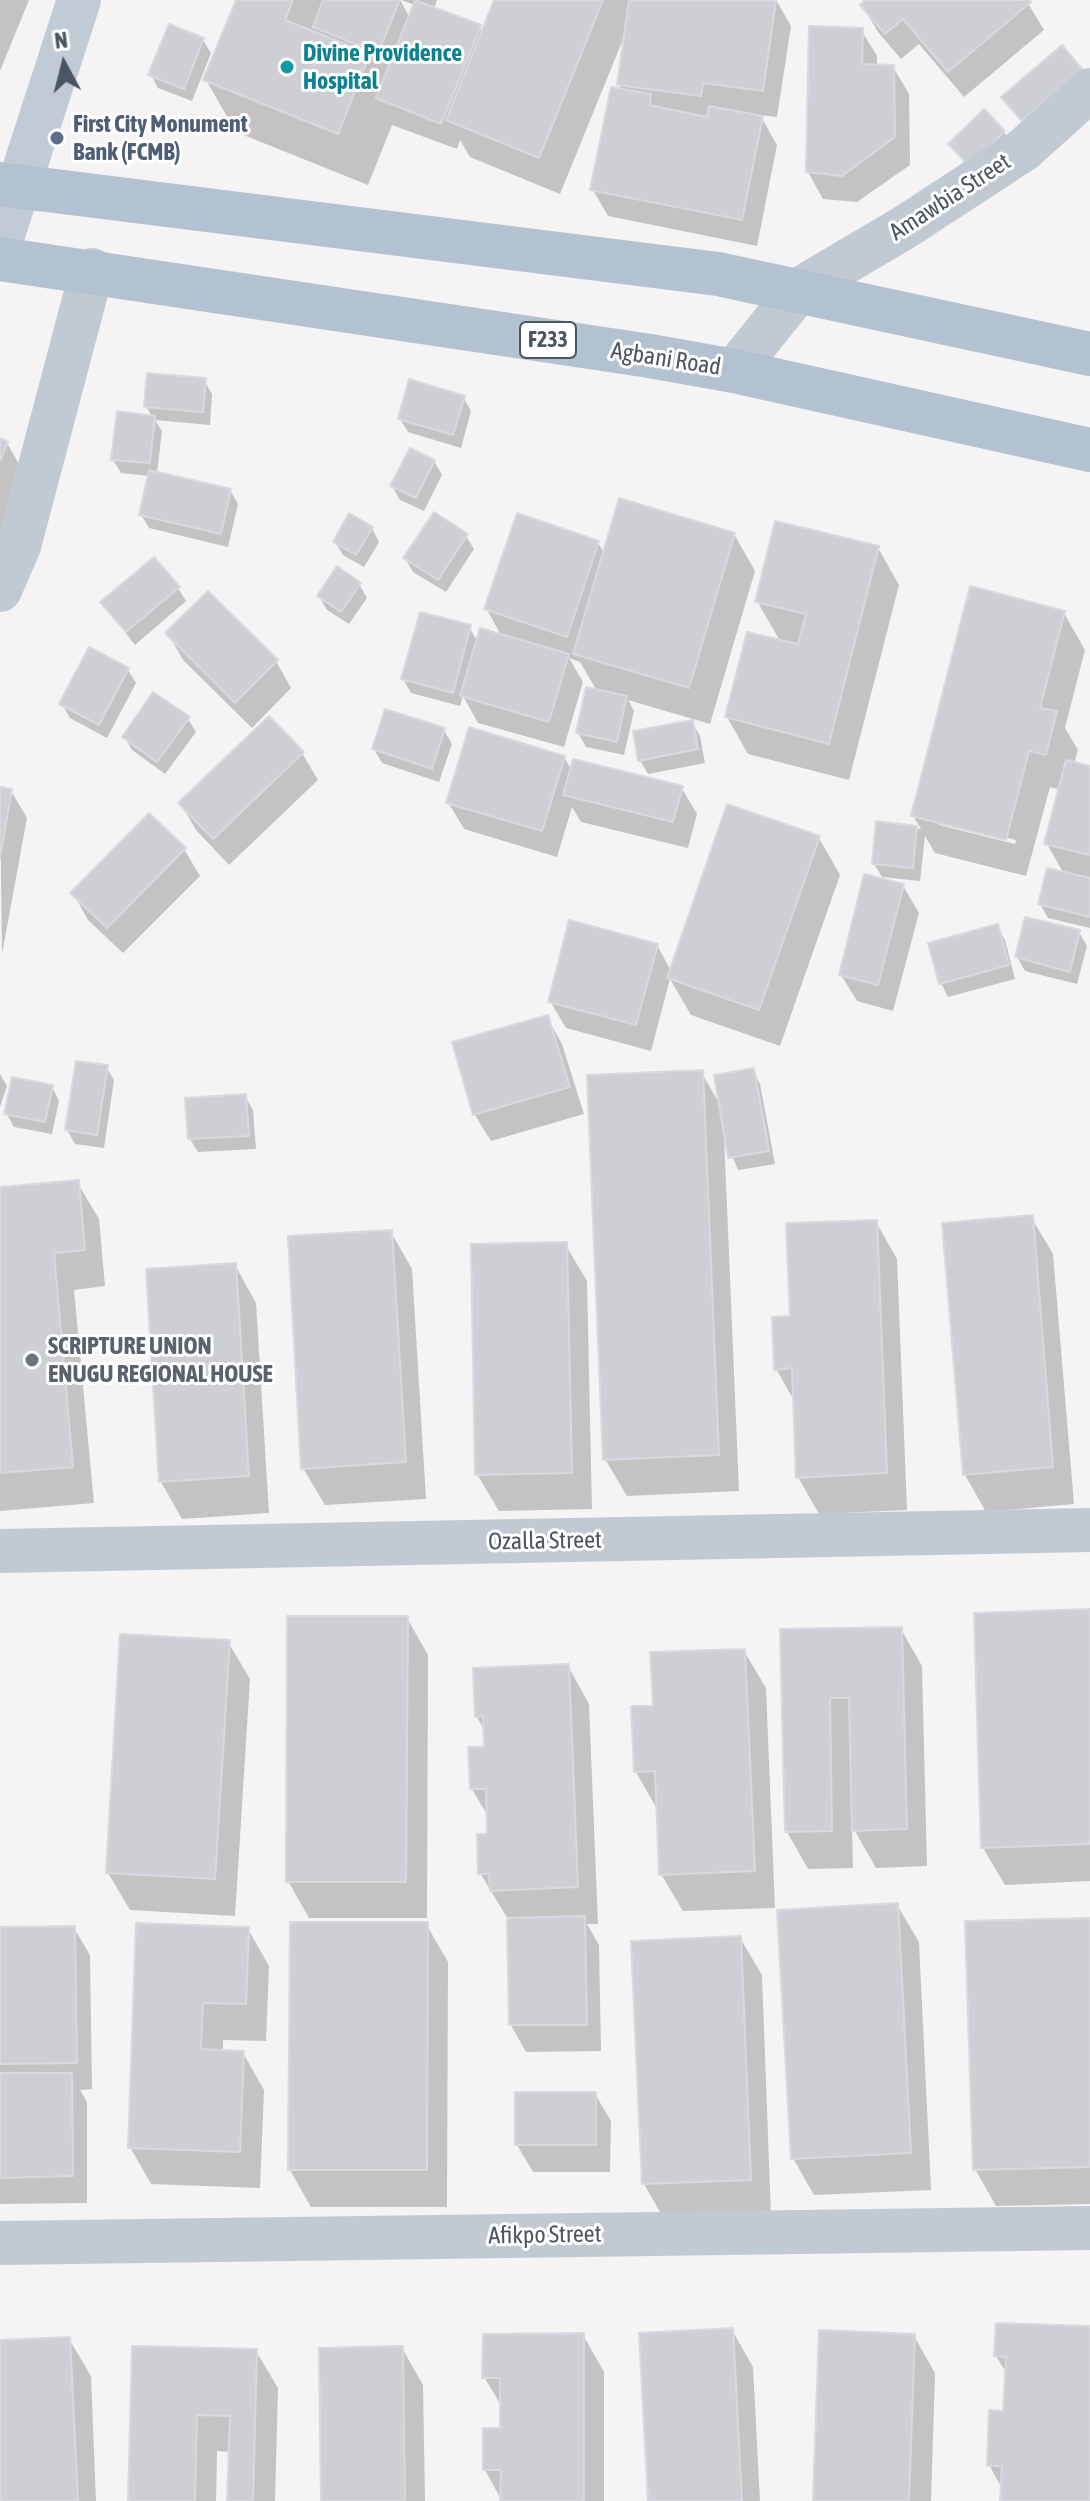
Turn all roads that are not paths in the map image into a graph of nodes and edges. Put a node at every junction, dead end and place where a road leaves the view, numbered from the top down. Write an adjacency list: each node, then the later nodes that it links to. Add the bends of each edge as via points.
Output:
1 (79, 0): 3 (main road)
2 (1090, 90): 7 (street, Amawbia Street, via 1023,150)
3 (8, 186): 4 (main road); 7 (main road, via 718,274)
4 (0, 244)
5 (0, 259): 6 (main road, Agbani Road / F233)
6 (92, 270): 9 (main road, Agbani Road / F233); 11 (street, via 19,546)
7 (800, 289): 8 (main road); 9 (street)
8 (1090, 354)
9 (734, 371): 10 (main road, Agbani Road / F233)
10 (1090, 450)
11 (0, 590)
12 (1090, 1530): 13 (street, Ozalla Street)
13 (0, 1551)
14 (1090, 2228): 15 (street, Afikpo Street)
15 (0, 2243)

